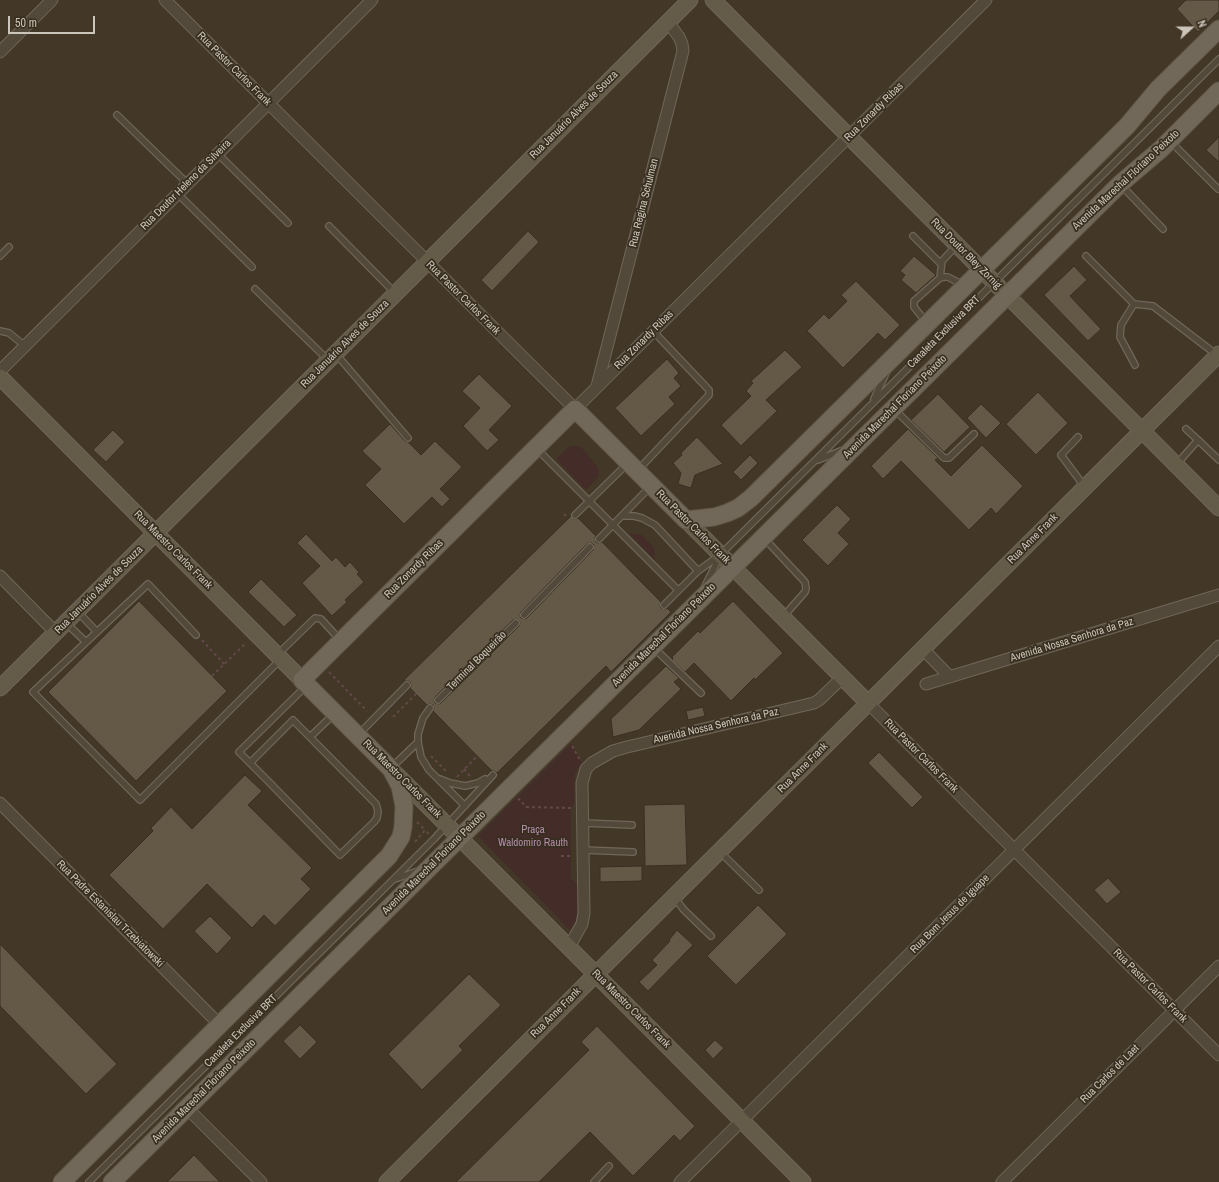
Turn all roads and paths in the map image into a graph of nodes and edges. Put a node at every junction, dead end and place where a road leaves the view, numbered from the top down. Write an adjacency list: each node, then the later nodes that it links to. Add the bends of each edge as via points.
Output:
1 (52, 0): 9 (street)
2 (165, 0): 12 (street, Rua Pastor Carlos Frank)
3 (372, 0): 12 (street, Rua Doutor Heleno da Silveira)
4 (690, 0): 7 (street, Rua Januário Alves de Souza)
5 (713, 0): 14 (street, Rua Doutor Bley Zornig)
6 (986, 0): 14 (street, Rua Zonardy Ribas)
7 (668, 22): 29 (street, Rua Januário Alves de Souza); 50 (street, Rua Regina Schulman, via 680,37 683,51)
8 (1219, 29): 32 (main road, via 1158,89 1127,126)
9 (0, 52)
10 (1219, 59): 34 (lane, Canaleta Exclusiva BRT)
11 (1219, 91): 15 (main road, Avenida Marechal Floriano Peixoto)
12 (268, 103): 16 (street, Rua Doutor Heleno da Silveira); 29 (street, Rua Pastor Carlos Frank)
13 (117, 115): 17 (lane)
14 (849, 136): 25 (street, Rua Doutor Bley Zornig); 42 (street, Rua Zonardy Ribas)
15 (1169, 140): 18 (main road, Avenida Marechal Floriano Peixoto); 19 (lane)
16 (218, 154): 17 (street, Rua Doutor Heleno da Silveira); 21 (lane)
17 (188, 184): 20 (street, Rua Doutor Heleno da Silveira)
18 (1120, 184): 23 (lane); 38 (main road, Avenida Marechal Floriano Peixoto)
19 (1218, 189)
20 (178, 194): 31 (lane); 43 (street, Rua Doutor Heleno da Silveira)
21 (288, 223)
22 (330, 226): 37 (lane)
23 (1163, 229)
24 (914, 236): 30 (lane)
25 (957, 245): 30 (lane); 32 (street, Rua Doutor Bley Zornig)
26 (9, 246): 27 (lane)
27 (0, 256)
28 (1086, 256): 39 (lane)
29 (428, 262): 37 (street, Rua Januário Alves de Souza); 53 (street, Rua Pastor Carlos Frank)
30 (941, 264): 33 (lane)
31 (252, 267)
32 (982, 270): 34 (street, Rua Doutor Bley Zornig); 35 (main road)
33 (940, 278): 35 (lane, via 948,277); 40 (lane, via 914,301 914,307)
34 (995, 282): 38 (street, Rua Doutor Bley Zornig); 51 (lane, Canaleta Exclusiva BRT)
35 (965, 286): 40 (main road)
36 (255, 289): 45 (lane)
37 (396, 294): 45 (street, Rua Januário Alves de Souza)
38 (1007, 295): 52 (main road, Avenida Marechal Floriano Peixoto); 55 (street, Rua Doutor Bley Zornig)
39 (1134, 304): 44 (lane, via 1153,306); 47 (lane, via 1121,325 1120,337)
40 (928, 324): 46 (main road)
41 (0, 331): 43 (lane, via 9,333)
42 (653, 331): 50 (street, Rua Zonardy Ribas); 65 (lane, via 709,390 709,395)
43 (25, 346): 48 (street, Rua Doutor Heleno da Silveira)
44 (1218, 355): 55 (street, Rua Anne Frank)
45 (332, 357): 58 (lane); 74 (street, Rua Januário Alves de Souza)
46 (890, 361): 51 (lane); 72 (main road, via 751,498 727,513)
47 (1135, 365)
48 (0, 371)
49 (0, 377): 74 (street, Rua Maestro Carlos Frank)
50 (597, 387): 53 (street, Rua Zonardy Ribas)
51 (871, 405): 63 (lane, Canaleta Exclusiva BRT)
52 (893, 408): 56 (lane, via 944,458 949,458); 59 (main road, Avenida Marechal Floriano Peixoto)
53 (575, 409): 61 (main road, Rua Zonardy Ribas); 65 (main road, Rua Pastor Carlos Frank)
54 (1186, 429): 60 (lane)
55 (1142, 430): 64 (street, Rua Doutor Bley Zornig); 67 (street, Rua Anne Frank)
56 (974, 434)
57 (1078, 437): 67 (lane, via 1061,455)
58 (408, 438)
59 (862, 439): 63 (lane); 75 (main road, Avenida Marechal Floriano Peixoto)
60 (1198, 440): 62 (lane); 64 (lane)
61 (536, 448): 68 (lane); 94 (main road, Rua Zonardy Ribas)
62 (1219, 460)
63 (814, 462): 78 (lane, Canaleta Exclusiva BRT)
64 (1176, 465): 69 (street, Rua Doutor Bley Zornig)
65 (633, 466): 66 (main road, Rua Pastor Carlos Frank); 68 (lane)
66 (652, 486): 71 (lane); 72 (main road, Rua Pastor Carlos Frank)
67 (1085, 487): 98 (street, Rua Anne Frank)
68 (590, 501): 70 (lane); 73 (lane)
69 (1219, 508)
70 (575, 515)
71 (622, 516): 73 (lane); 80 (lane, via 642,518 655,525)
72 (686, 520): 78 (street, Rua Pastor Carlos Frank)
73 (613, 525): 76 (lane); 82 (lane)
74 (156, 533): 86 (street, Rua Januário Alves de Souza); 92 (street, Rua Maestro Carlos Frank)
75 (763, 537): 79 (main road, Avenida Marechal Floriano Peixoto); 88 (lane, via 805,582 804,592)
76 (599, 539)
77 (590, 547): 87 (lane)
78 (720, 555): 79 (street, Rua Pastor Carlos Frank); 80 (lane, Canaleta Exclusiva BRT); 84 (lane, Canaleta Exclusiva BRT)
79 (733, 567): 84 (main road, Avenida Marechal Floriano Peixoto); 88 (street, Rua Pastor Carlos Frank)
80 (698, 571): 82 (lane, Canaleta Exclusiva BRT)
81 (0, 576): 90 (street)
82 (678, 590): 85 (lane)
83 (1219, 595): 104 (street, Avenida Nossa Senhora da Paz)
84 (696, 604): 97 (main road, Avenida Marechal Floriano Peixoto)
85 (664, 605)
86 (78, 611): 90 (street, Rua Januário Alves de Souza); 91 (lane)
87 (524, 615)
88 (783, 618): 103 (street, Rua Pastor Carlos Frank)
89 (516, 622): 111 (lane, Terminal Boqueirão)
90 (61, 628): 95 (lane); 108 (street, Rua Januário Alves de Souza)
91 (98, 632): 93 (lane, via 148,584); 95 (lane)
92 (256, 634): 99 (street, Rua Maestro Carlos Frank); 101 (path)
93 (196, 635): 101 (path)
94 (342, 641): 99 (lane, via 321,619 315,618); 100 (main road, Rua Zonardy Ribas)
95 (86, 642): 99 (lane, via 34,692 140,800)
96 (1219, 646): 139 (street, Rua Bom Jesus de Iguape)
97 (653, 647): 109 (lane); 137 (main road, Avenida Marechal Floriano Peixoto)
98 (923, 649): 104 (street); 112 (street, Rua Anne Frank)
99 (279, 657): 105 (street, Rua Maestro Carlos Frank)
100 (320, 663): 105 (main road, Rua Zonardy Ribas); 114 (path)
101 (224, 664): 102 (path)
102 (212, 676)
103 (843, 677): 112 (street, Rua Pastor Carlos Frank); 124 (street, Avenida Nossa Senhora da Paz, via 814,703 627,747 601,757)
104 (950, 677): 106 (street, Avenida Nossa Senhora da Paz)
105 (304, 683): 115 (main road, Rua Maestro Carlos Frank); 122 (lane, via 239,752)
106 (926, 684)
107 (407, 685): 117 (lane)
108 (0, 688)
109 (701, 693)
110 (416, 694): 116 (path)
111 (438, 700)
112 (868, 703): 139 (street, Rua Pastor Carlos Frank); 140 (street, Rua Anne Frank)
113 (430, 708): 119 (lane, via 420,725)
114 (367, 710)
115 (335, 713): 117 (main road, Rua Maestro Carlos Frank); 118 (lane)
116 (393, 717)
117 (357, 735): 123 (main road, Rua Maestro Carlos Frank)
118 (310, 738): 122 (lane, via 293,720); 122 (lane, via 376,804 378,811 374,822 340,855)
119 (418, 742): 123 (lane); 125 (path); 126 (lane, via 424,764)
120 (571, 744): 124 (path)
121 (477, 756): 127 (path)
122 (250, 763)
123 (391, 769): 135 (street, Rua Maestro Carlos Frank); 151 (main road, via 400,786 404,806 401,837 390,856)
124 (586, 769): 131 (street, via 582,783)
125 (449, 774)
126 (435, 776): 130 (lane); 130 (lane, Canaleta Exclusiva BRT, via 450,784 465,786 493,775)
127 (454, 779)
128 (0, 803): 151 (street, Rua Padre Estanislau Trzebiatowski)
129 (515, 804): 131 (path, via 519,799 526,807)
130 (465, 806): 135 (lane, Canaleta Exclusiva BRT)
131 (582, 808): 133 (street)
132 (416, 822): 136 (path)
133 (583, 823): 134 (lane); 138 (street)
134 (632, 825)
135 (448, 826): 137 (street, Rua Maestro Carlos Frank); 143 (lane, Canaleta Exclusiva BRT)
136 (425, 830)
137 (460, 838): 142 (main road, Avenida Marechal Floriano Peixoto); 147 (street, Rua Maestro Carlos Frank)
138 (583, 850): 141 (lane); 147 (street, via 584,913 582,924)
139 (1014, 850): 150 (street, Rua Pastor Carlos Frank); 154 (street, Rua Bom Jesus de Iguape)
140 (719, 851): 144 (lane); 145 (street, Rua Anne Frank)
141 (633, 852)
142 (430, 867): 143 (lane, Canaleta Exclusiva BRT); 153 (main road, Avenida Marechal Floriano Peixoto)
143 (393, 880): 157 (lane, Canaleta Exclusiva BRT)
144 (759, 890)
145 (673, 897): 146 (lane); 149 (street, Rua Anne Frank)
146 (711, 936)
147 (569, 947): 149 (street, Rua Maestro Carlos Frank)
148 (1219, 966): 150 (street, Rua Carlos de Laet)
149 (596, 974): 154 (street, Rua Maestro Carlos Frank); 160 (street, Rua Anne Frank)
150 (1174, 1010): 152 (street, Rua Pastor Carlos Frank); 164 (street, Rua Carlos de Laet)
151 (220, 1025): 156 (main road)
152 (1219, 1055)
153 (188, 1108): 158 (main road, Avenida Marechal Floriano Peixoto); 159 (street)
154 (742, 1121): 162 (street, Rua Bom Jesus de Iguape); 163 (street, Rua Maestro Carlos Frank)
155 (609, 1166): 161 (lane)
156 (62, 1182)
157 (89, 1182)
158 (112, 1182)
159 (261, 1182)
160 (387, 1182)
161 (594, 1182)
162 (680, 1182)
163 (803, 1182)
164 (1002, 1182)

